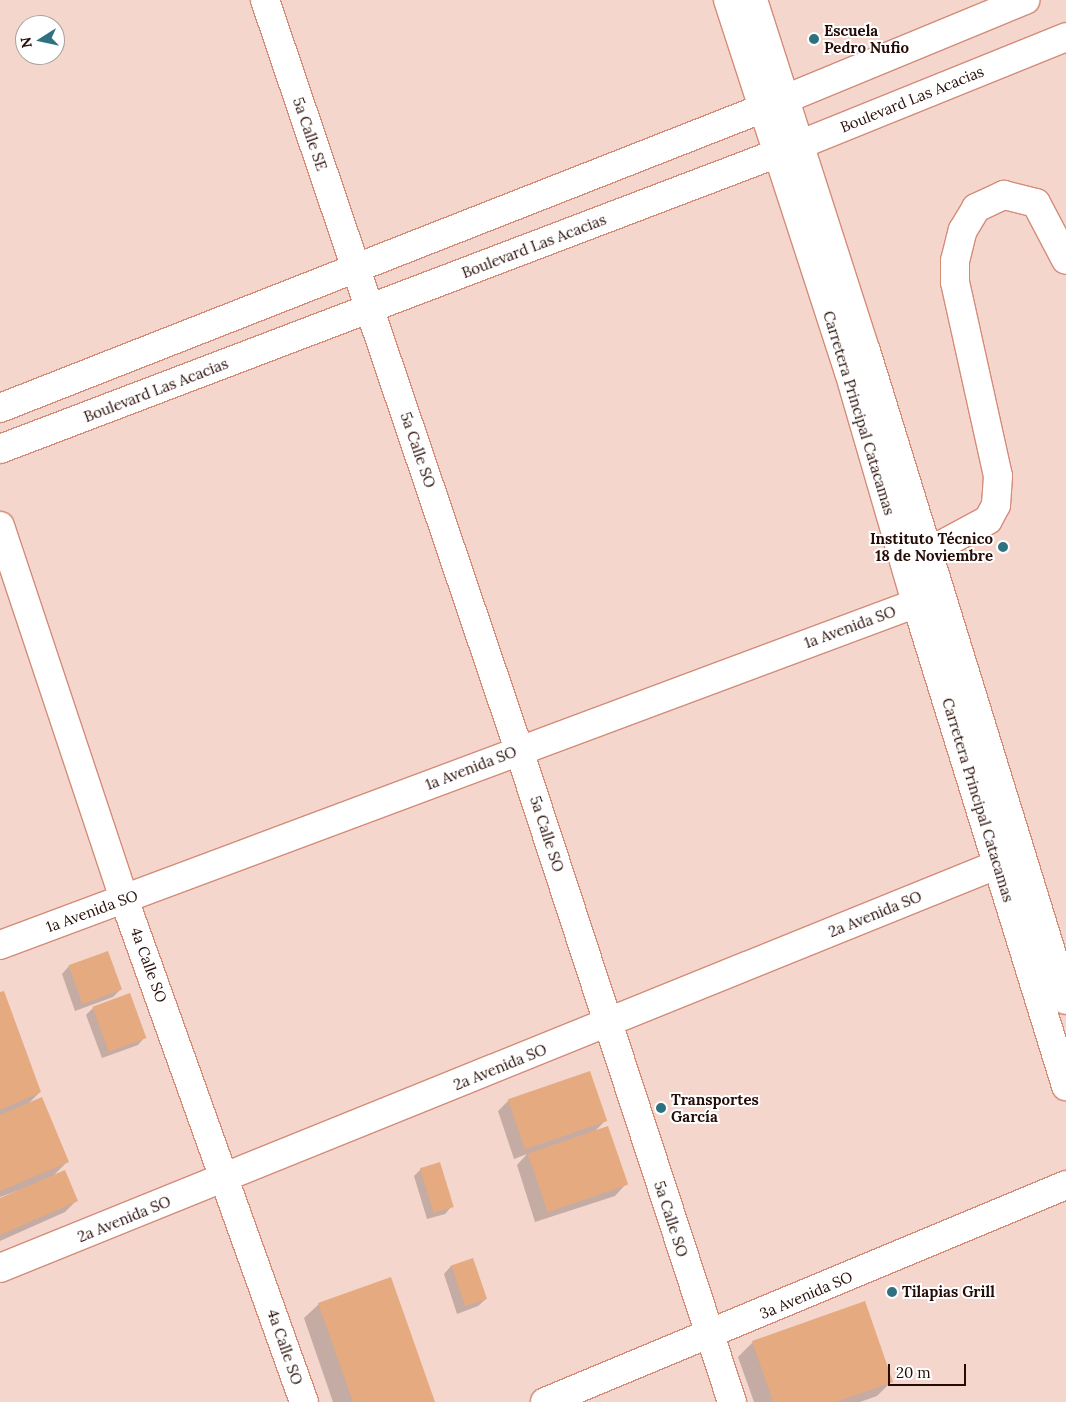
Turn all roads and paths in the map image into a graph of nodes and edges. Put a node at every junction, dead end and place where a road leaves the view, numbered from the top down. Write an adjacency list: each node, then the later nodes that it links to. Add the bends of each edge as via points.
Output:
1 (265, 0): 9 (street, 5a Calle SE)
2 (728, 0): 6 (street, Carretera Principal Catacamas)
3 (753, 0): 6 (street, Carretera Principal Catacamas)
4 (1025, 0): 6 (street)
5 (1066, 37): 7 (street, Boulevard Las Acacias)
6 (773, 104): 7 (street, Carretera Principal Catacamas); 9 (street)
7 (787, 148): 10 (street, Boulevard Las Acacias); 14 (street, Carretera Principal Catacamas); 16 (street, Carretera Principal Catacamas)
8 (1066, 260): 14 (street, via 1036,202 1004,195 976,208 963,230 955,261 955,282 998,476 996,505 988,520)
9 (356, 268): 10 (street, 5a Calle SO); 11 (street)
10 (370, 309): 12 (street, Boulevard Las Acacias); 17 (street, 5a Calle SO)
11 (0, 408)
12 (0, 449)
13 (0, 526): 19 (street, 4a Calle SO)
14 (928, 552): 15 (street, Carretera Principal Catacamas)
15 (942, 593): 16 (street, 1a Avenida SO); 21 (street, Carretera Principal Catacamas)
16 (916, 602): 17 (street, 1a Avenida SO); 18 (street, Carretera Principal Catacamas)
17 (519, 750): 19 (street, 1a Avenida SO); 22 (street, 5a Calle SO)
18 (999, 864): 22 (street, 2a Avenida SO); 23 (street, Carretera Principal Catacamas)
19 (124, 899): 20 (street, 1a Avenida SO); 24 (street, 4a Calle SO)
20 (0, 945)
21 (1066, 1000)
22 (608, 1023): 24 (street, 2a Avenida SO); 27 (street, 5a Calle SO)
23 (1066, 1086)
24 (226, 1178): 26 (street, 2a Avenida SO); 28 (street, 4a Calle SO)
25 (1066, 1185): 27 (street, 3a Avenida SO)
26 (0, 1268)
27 (709, 1335): 29 (street, 3a Avenida SO); 30 (street, 5a Calle SO)
28 (304, 1402)
29 (545, 1402)
30 (732, 1402)

